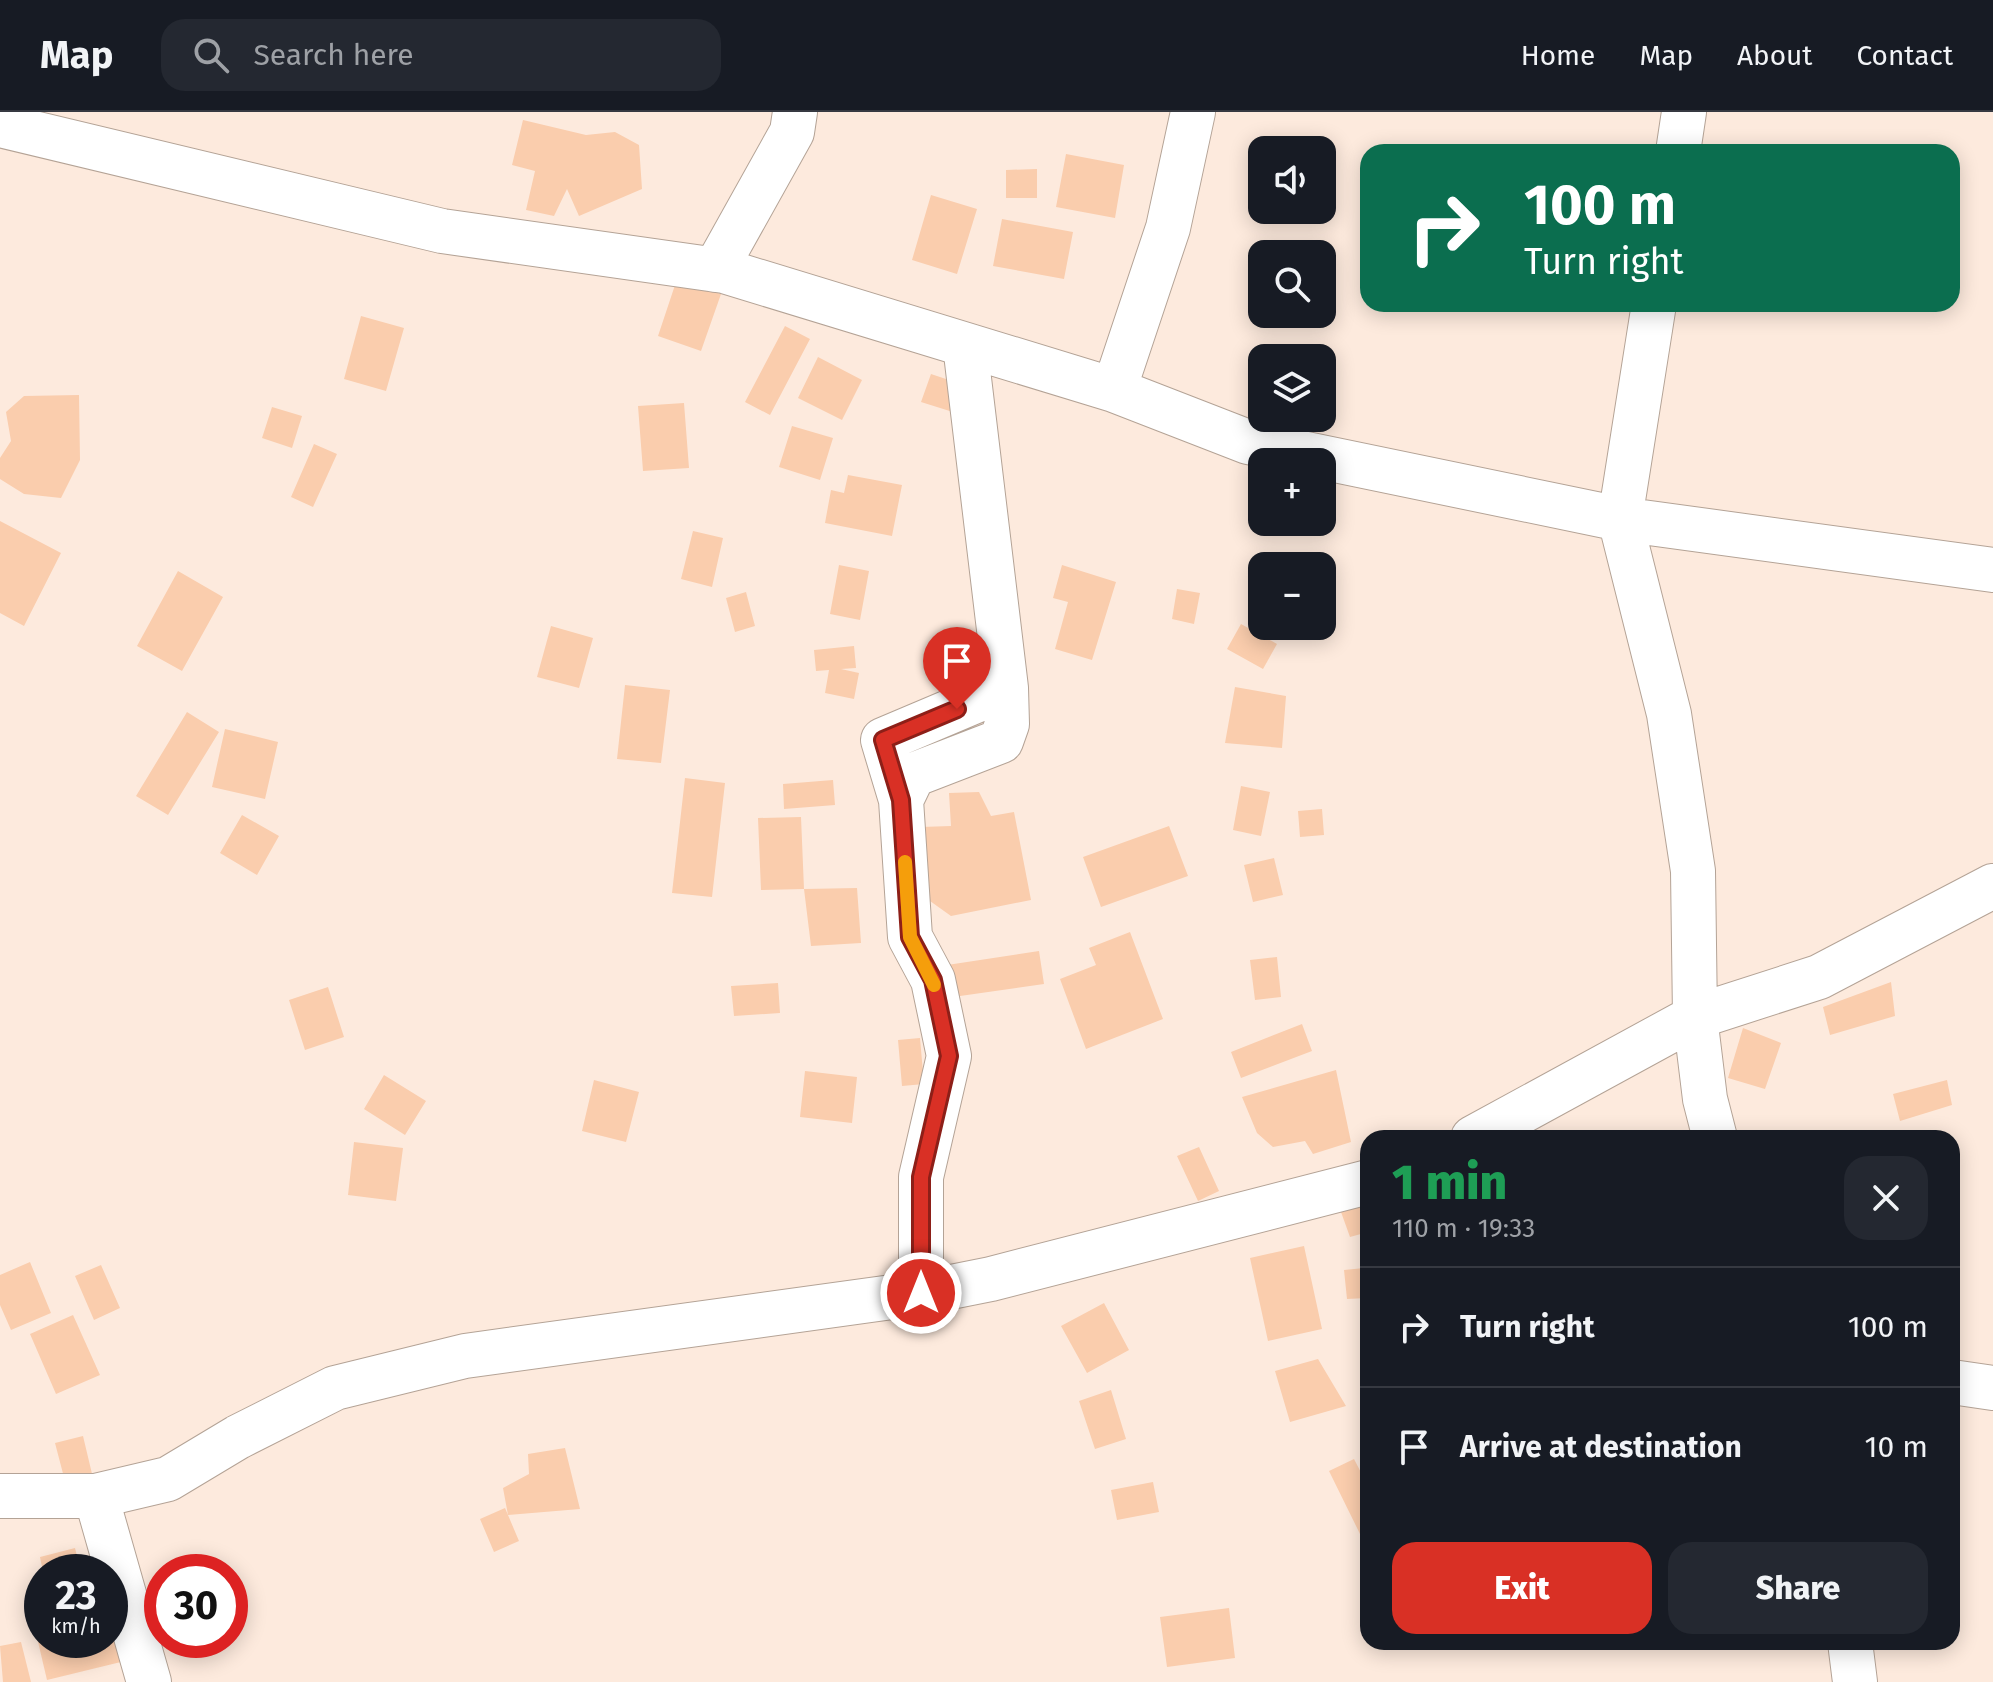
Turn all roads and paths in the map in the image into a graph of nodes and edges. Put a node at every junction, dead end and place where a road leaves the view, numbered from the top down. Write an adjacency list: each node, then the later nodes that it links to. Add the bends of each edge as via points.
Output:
1 (795, 112): 6 (street, via 792,132)
2 (1193, 112): 9 (street, via 1168,228)
3 (1684, 112): 5 (street)
4 (0, 125): 6 (street, via 442,231)
5 (1679, 144)
6 (715, 270): 8 (street)
7 (1653, 312): 10 (street)
8 (965, 345): 9 (street); 17 (street, via 1007,724 1001,741 913,775 901,800 910,937 933,980 949,1056 921,1177)
9 (1114, 390): 10 (street, via 1248,442)
10 (1620, 519): 11 (street); 13 (street, via 1672,730 1693,871)
11 (1993, 569)
12 (1993, 886): 13 (street, via 1819,977)
13 (1695, 1017): 14 (street); 15 (street)
14 (1488, 1130)
15 (1713, 1130)
16 (1360, 1184): 17 (street)
17 (921, 1293): 21 (street, via 465,1356 364,1380 335,1388 168,1479)
18 (1960, 1383): 19 (street)
19 (1993, 1388)
20 (0, 1496): 21 (street)
21 (96, 1496): 23 (street)
22 (1851, 1650): 24 (street)
23 (149, 1682)
24 (1855, 1682)

